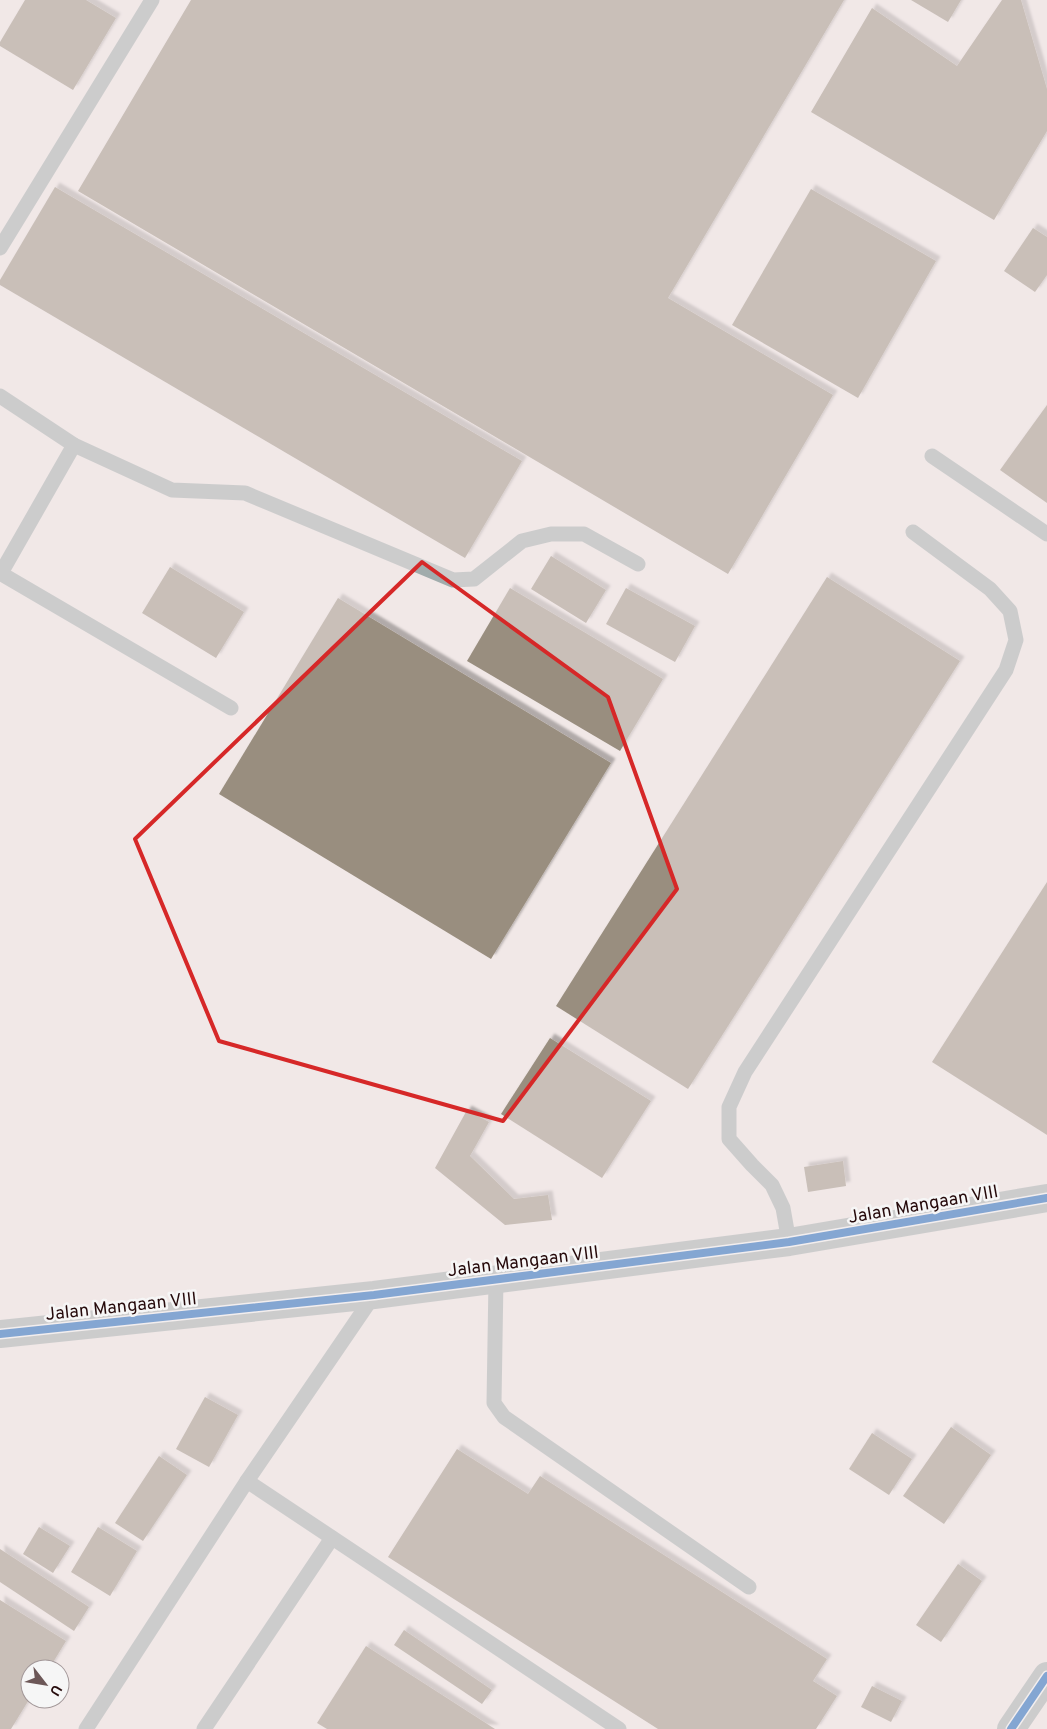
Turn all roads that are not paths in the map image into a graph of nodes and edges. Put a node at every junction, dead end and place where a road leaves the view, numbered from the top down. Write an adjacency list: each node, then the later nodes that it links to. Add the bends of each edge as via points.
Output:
1 (152, 0): 2 (lane)
2 (0, 248)
3 (0, 396): 4 (lane)
4 (74, 445): 8 (lane, via 172,490 245,493 453,580 474,579 522,541 551,534 584,534); 9 (lane)
5 (932, 456): 7 (lane)
6 (913, 532): 12 (lane, via 990,589 1010,612 1016,640 1006,670 745,1072 729,1107 729,1139 772,1185 783,1208)
7 (1047, 534)
8 (638, 564)
9 (1, 573): 10 (lane)
10 (231, 708)
11 (1047, 1198): 12 (street, Jalan Mangaan VIII)
12 (789, 1242): 13 (street, Jalan Mangaan VIII)
13 (496, 1279): 14 (street, Jalan Mangaan VIII); 18 (lane, via 494,1403 504,1417)
14 (374, 1295): 15 (street, Jalan Mangaan VIII); 16 (lane)
15 (0, 1334)
16 (247, 1481): 17 (lane); 20 (lane)
17 (332, 1538): 21 (lane); 22 (lane)
18 (749, 1587)
19 (1047, 1676): 23 (street)
20 (86, 1729)
21 (204, 1729)
22 (619, 1729)
23 (1011, 1729)

